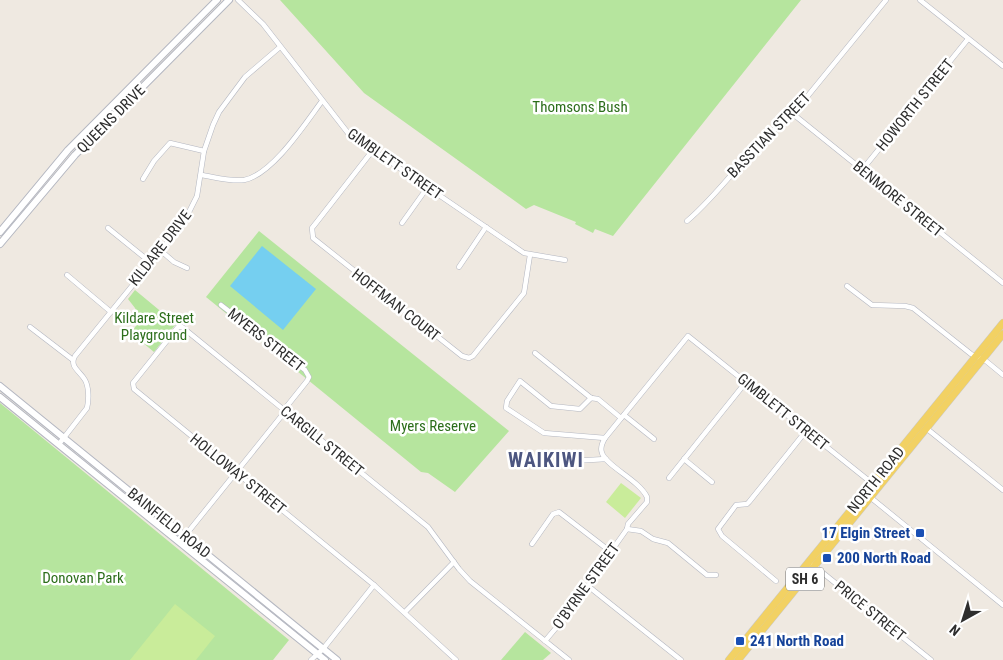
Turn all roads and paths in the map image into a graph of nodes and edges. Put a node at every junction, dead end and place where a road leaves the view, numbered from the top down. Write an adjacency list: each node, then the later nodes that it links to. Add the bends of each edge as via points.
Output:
1 (218, 0): 13 (main road, QUEENS DRIVE)
2 (229, 0): 14 (main road, QUEENS DRIVE)
3 (238, 0): 7 (street, GIMBLETT STREET, via 263,24)
4 (886, 0): 10 (street, BASSTIAN STREET)
5 (920, 0): 6 (street)
6 (968, 39): 8 (street); 15 (street, HOWORTH STREET)
7 (280, 47): 9 (street, GIMBLETT STREET); 12 (street, KILDARE DRIVE, via 245,77 224,105)
8 (1003, 66)
9 (322, 101): 11 (street, GIMBLETT STREET, via 348,133); 16 (street, via 273,163 260,174 244,180)
10 (793, 114): 15 (street, BENMORE STREET); 19 (street, BASSTIAN STREET, via 762,140)
11 (373, 150): 18 (street, GIMBLETT STREET); 26 (street, HOFFMAN COURT, via 312,228 313,238 462,356 473,356 524,293)
12 (204, 151): 16 (street, KILDARE DRIVE); 17 (street, via 170,143)
13 (58, 161): 14 (main road); 23 (main road, QUEENS DRIVE)
14 (65, 166): 24 (main road, QUEENS DRIVE)
15 (862, 170): 32 (street, BENMORE STREET)
16 (201, 175): 25 (street, KILDARE DRIVE, via 193,206)
17 (143, 179)
18 (427, 188): 20 (street); 21 (street, GIMBLETT STREET)
19 (687, 221)
20 (402, 223)
21 (486, 227): 26 (street, GIMBLETT STREET); 29 (street)
22 (108, 228): 28 (street)
23 (0, 232)
24 (0, 244)
25 (160, 250): 28 (street, KILDARE DRIVE); 30 (street)
26 (530, 255): 27 (street, GIMBLETT STREET)
27 (565, 260)
28 (150, 262): 35 (street, KILDARE DRIVE)
29 (459, 267)
30 (187, 268)
31 (67, 276): 35 (street)
32 (1003, 283)
33 (847, 286): 41 (street, via 872,305 914,308)
34 (221, 305): 48 (street, MYERS STREET, via 308,373 307,381)
35 (111, 312): 42 (street, KILDARE DRIVE)
36 (1003, 323): 41 (main road, NORTH ROAD / SH 6)
37 (30, 327): 42 (street)
38 (182, 328): 48 (street, CARGILL STREET); 59 (street, HOLLOWAY STREET, via 175,330 132,386)
39 (1003, 334): 41 (main road, NORTH ROAD / SH 6)
40 (535, 353): 47 (street)
41 (980, 358): 43 (street); 50 (main road, NORTH ROAD / SH 6)
42 (72, 360): 52 (street, via 86,382 88,404)
43 (1003, 375)
44 (746, 382): 49 (street, GIMBLETT STREET, via 688,336); 51 (street, GIMBLETT STREET); 57 (street)
45 (0, 386): 52 (main road, BAINFIELD ROAD)
46 (0, 397): 55 (main road, BAINFIELD ROAD)
47 (591, 398): 49 (street, via 598,399); 53 (street, via 580,409 551,406 520,381 506,408 544,433)
48 (284, 410): 59 (street, MYERS STREET); 70 (street, CARGILL STREET, via 428,527)
49 (623, 416): 53 (street); 54 (street)
50 (924, 426): 62 (main road, NORTH ROAD / SH 6); 63 (street)
51 (806, 431): 62 (street, GIMBLETT STREET); 73 (street, via 749,502 736,505 718,530)
52 (64, 438): 55 (street); 66 (main road, BAINFIELD ROAD)
53 (605, 438): 56 (street, via 601,448)
54 (654, 439)
55 (59, 444): 67 (main road, BAINFIELD ROAD)
56 (606, 459): 58 (street); 65 (street, O'BYRNE STREET, via 647,497 647,502)
57 (684, 460): 60 (street); 61 (street)
58 (572, 461)
59 (236, 472): 66 (street, MYERS STREET); 74 (street, HOLLOWAY STREET)
60 (668, 478)
61 (712, 482)
62 (876, 486): 64 (main road, NORTH ROAD / SH 6)
63 (1003, 490)
64 (868, 495): 71 (main road, NORTH ROAD / SH 6); 78 (street)
65 (627, 529): 69 (street, O'BYRNE STREET); 72 (street, via 641,531 668,543 707,575)
66 (185, 536): 67 (street, MYERS STREET); 76 (main road, BAINFIELD ROAD)
67 (180, 542): 77 (main road, BAINFIELD ROAD)
68 (532, 544): 69 (street, via 556,512 563,514)
69 (610, 552): 75 (street, O'BYRNE STREET)
70 (454, 562): 79 (street); 80 (street, CARGILL STREET, via 470,581)
71 (812, 565): 83 (main road, NORTH ROAD / SH 6); 90 (street, PRICE STREET)
72 (716, 575)
73 (776, 581)
74 (374, 585): 79 (street, HOLLOWAY STREET); 81 (street)
75 (588, 586): 80 (street, O'BYRNE STREET); 89 (street)
76 (255, 593): 77 (main road); 81 (main road, BAINFIELD ROAD)
77 (250, 599): 82 (main road, BAINFIELD ROAD)
78 (1003, 604)
79 (405, 612): 87 (street, HOLLOWAY STREET)
80 (545, 641): 88 (street, CARGILL STREET)
81 (323, 648): 82 (street); 86 (main road, BAINFIELD ROAD)
82 (317, 653): 84 (street); 85 (main road, BAINFIELD ROAD)
83 (735, 659)
84 (311, 660)
85 (325, 660)
86 (337, 660)
87 (456, 660)
88 (568, 660)
89 (681, 660)
90 (931, 660)

